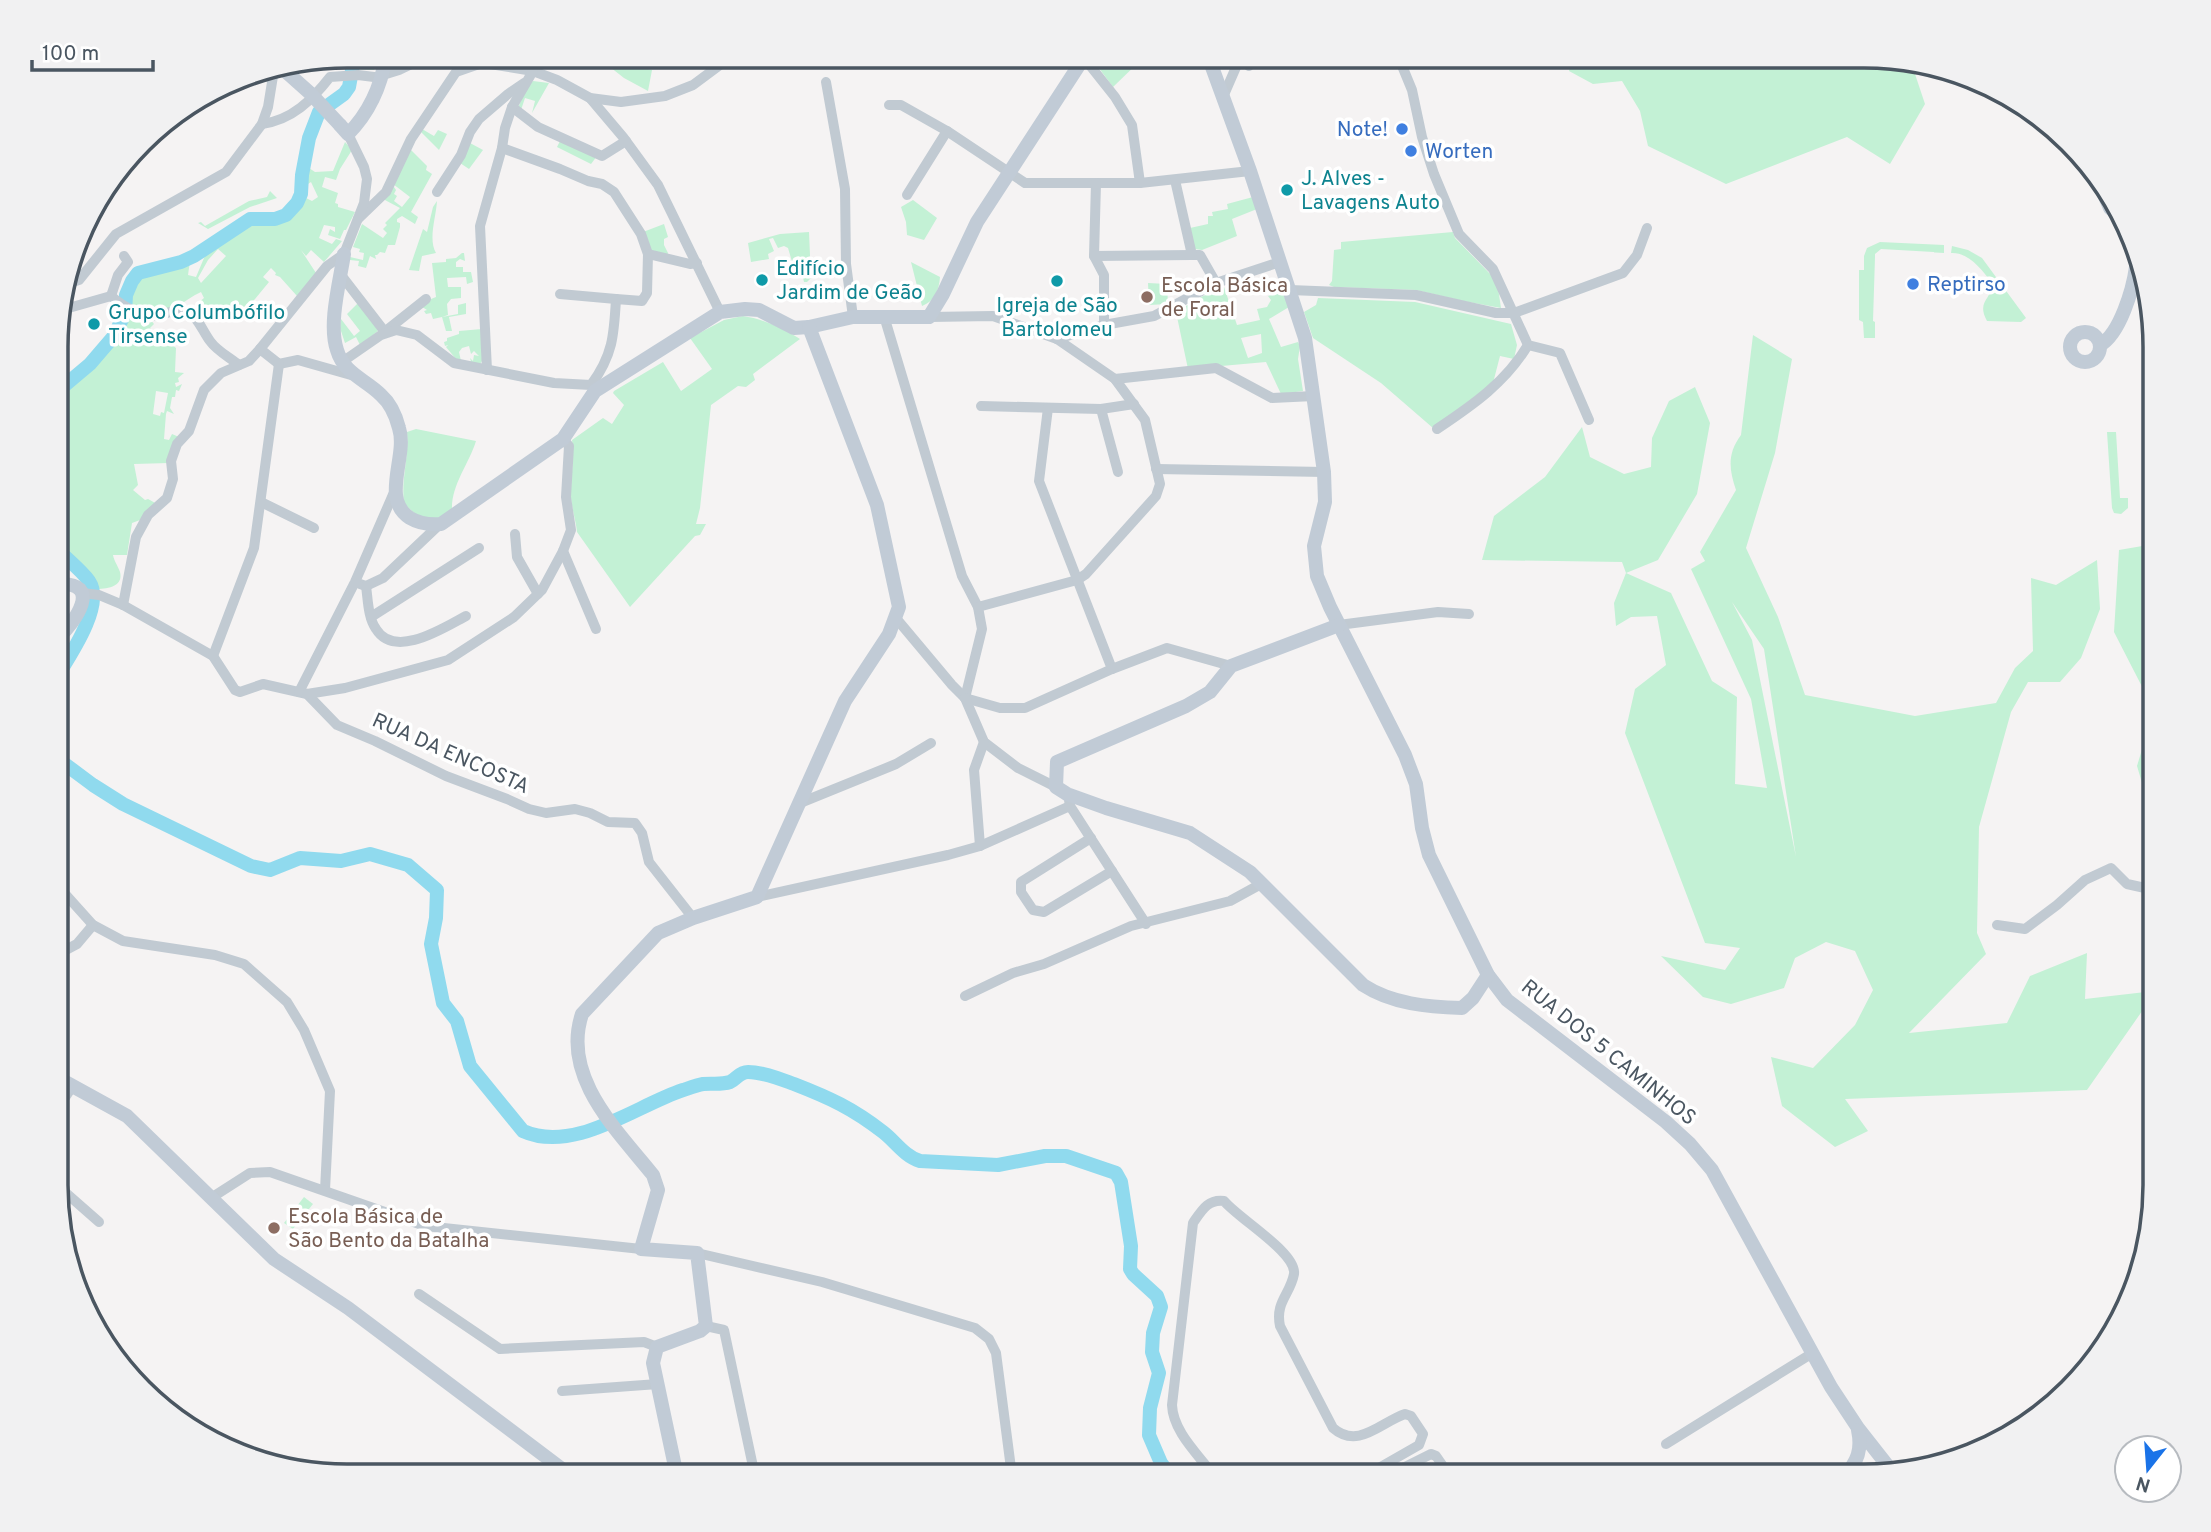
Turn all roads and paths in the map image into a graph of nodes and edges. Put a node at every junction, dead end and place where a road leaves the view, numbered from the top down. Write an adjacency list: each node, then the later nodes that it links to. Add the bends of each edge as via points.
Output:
1 (384, 68): 13 (street)
2 (403, 68): 13 (street)
3 (468, 68): 33 (street, via 456,72 411,139 386,192)
4 (514, 68): 11 (street)
5 (716, 68): 17 (street, via 693,85 665,96 621,102)
6 (1078, 68): 27 (street)
7 (1093, 68): 30 (street, via 1132,125)
8 (1212, 68): 18 (street, RUA DOS 5 CAMINHOS)
9 (1235, 68): 18 (street)
10 (1403, 68): 53 (street, via 1434,174 1459,234 1493,270)
11 (533, 71): 15 (street); 17 (street)
12 (282, 76): 22 (street, bridge, via 311,94)
13 (383, 77): 21 (street, via 325,75 319,92 302,107 276,122); 22 (street, via 367,112)
14 (275, 78): 21 (street)
15 (526, 82): 20 (street); 31 (street, via 479,119)
16 (825, 82): 55 (street, via 845,189 846,264)
17 (590, 98): 24 (street)
18 (1223, 98): 26 (street, RUA DOS 5 CAMINHOS)
19 (889, 105): 23 (street, via 901,105)
20 (512, 107): 24 (street, via 538,127 602,156); 25 (street)
21 (262, 124): 44 (street, via 226,172 116,234)
22 (344, 129): 33 (street, via 367,178)
23 (947, 131): 27 (street); 32 (street)
24 (626, 141): 41 (street, via 659,185)
25 (502, 148): 36 (street, via 614,192); 67 (street, via 480,226)
26 (1250, 171): 28 (street); 40 (street, RUA DOS 5 CAMINHOS)
27 (1010, 174): 29 (street, via 1025,183); 56 (street, via 977,222)
28 (1175, 180): 30 (street); 37 (street)
29 (1096, 183): 30 (street); 39 (street)
30 (1140, 183)
31 (437, 192)
32 (907, 195)
33 (357, 220): 35 (street)
34 (1647, 228): 53 (street, via 1637,255 1623,273)
35 (344, 254): 42 (street); 63 (street, via 327,266)
36 (648, 254): 41 (street); 50 (street, via 647,293 642,301)
37 (1192, 255): 39 (street); 45 (street, via 1200,255)
38 (124, 256): 48 (street, via 128,262)
39 (1094, 256): 57 (street, via 1104,275)
40 (1280, 262): 45 (street); 46 (street, RUA DOS 5 CAMINHOS)
41 (697, 263): 52 (street)
42 (341, 275): 59 (street); 64 (street, via 334,335)
43 (2134, 277): 62 (street, via 2113,335)
44 (77, 281)
45 (1216, 283): 57 (street, via 1154,316)
46 (1290, 290): 53 (street, via 1416,295); 71 (street, RUA DOS 5 CAMINHOS, via 1305,338)
47 (560, 294): 50 (street)
48 (111, 296): 51 (street); 66 (street, via 156,316 188,311 211,343)
49 (426, 299): 59 (street)
50 (616, 299): 70 (street, via 613,337)
51 (72, 307)
52 (720, 312): 58 (street, via 759,310 794,328); 70 (street)
53 (1514, 313): 61 (street)
54 (884, 316): 55 (street); 56 (street); 96 (street, via 962,576)
55 (853, 317): 58 (street)
56 (929, 317): 60 (street, via 993,316)
57 (1104, 325): 60 (street)
58 (809, 327): 100 (street, via 877,505 899,607)
59 (383, 334): 64 (street); 67 (street, via 396,330 417,335 454,363)
60 (1057, 340): 69 (street)
61 (1528, 345): 76 (street, via 1560,353); 77 (street, via 1517,365 1484,397)
62 (2100, 345)
63 (260, 349): 65 (street); 66 (street)
64 (342, 362): 68 (street)
65 (279, 364): 68 (street, via 298,360); 83 (street)
66 (239, 365): 95 (street, via 221,373 204,390 189,431 177,444 167,499 148,515 136,537)
67 (487, 370): 70 (street)
68 (352, 375): 82 (street, via 381,394 402,437)
69 (1115, 379): 71 (street, via 1216,368 1272,398); 72 (street)
70 (593, 388): 78 (street)
71 (1314, 396): 81 (street, RUA DOS 5 CAMINHOS)
72 (1134, 404): 75 (street); 79 (street, via 1145,420)
73 (981, 406): 74 (street)
74 (1048, 408): 75 (street); 89 (street, via 1039,481)
75 (1101, 409): 80 (street)
76 (1589, 420)
77 (1437, 429)
78 (563, 439): 84 (street); 88 (street, via 569,446 566,497 571,530)
79 (1156, 469): 81 (street); 89 (street, via 1160,484 1156,496)
80 (1118, 472)
81 (1324, 472): 101 (street, RUA DOS 5 CAMINHOS, via 1325,502 1314,546 1317,576)
82 (395, 490): 84 (street, via 406,516 429,525); 90 (street)
83 (261, 502): 85 (street); 104 (street, via 254,548)
84 (441, 524): 92 (street, via 383,578)
85 (314, 528)
86 (515, 534): 94 (street, via 517,557)
87 (479, 548): 99 (street)
88 (563, 551): 94 (street); 103 (street)
89 (1077, 580): 96 (street); 106 (street)
90 (355, 582): 92 (street); 107 (street)
91 (68, 583): 93 (street)
92 (366, 586): 99 (street)
93 (85, 594): 95 (street); 102 (street, via 80,612)
94 (538, 594): 107 (street, via 513,617 448,660 345,688)
95 (123, 605): 104 (street)
96 (978, 607): 108 (street, via 982,629)
97 (1469, 614): 101 (street, via 1438,612)
98 (466, 616): 99 (street, via 427,636 402,642 376,631)
99 (371, 617)
100 (895, 617): 108 (street); 112 (street, via 889,634 845,701)
101 (1339, 625): 105 (street); 125 (street, RUA DOS 5 CAMINHOS, via 1405,755 1416,784 1429,855)
102 (68, 626)
103 (596, 629)
104 (214, 656): 107 (street, via 235,690 263,684)
105 (1231, 666): 106 (street, via 1167,648); 111 (street, via 1210,692 1186,706 1057,762)
106 (1112, 669): 108 (street, via 1025,708 1000,708)
107 (303, 693): 120 (street, RUA DA ENCOSTA, via 337,725 464,784 546,813 575,809 608,822 635,823 649,862)
108 (965, 698): 109 (street)
109 (984, 742): 111 (street); 114 (street, via 974,769)
110 (931, 743): 112 (street, via 896,764)
111 (1065, 795): 113 (street); 114 (street); 116 (street, via 1190,833)
112 (800, 803): 119 (street)
113 (1091, 838): 115 (street); 115 (street, via 1021,882 1021,892 1033,910 1044,912)
114 (980, 846): 119 (street)
115 (1112, 871): 121 (street)
116 (1261, 884): 121 (street, via 1230,901); 128 (street, via 1363,985 1380,995 1429,1007 1462,1008)
117 (2143, 888): 123 (street, via 2127,884 2111,868 2085,880 2025,929)
118 (68, 897): 122 (street)
119 (757, 897): 120 (street)
120 (693, 918): 136 (street, via 658,933 582,1014 576,1029 576,1049 593,1098 653,1175 658,1190)
121 (1146, 924): 127 (street, via 1131,926)
122 (93, 925): 124 (street); 132 (street, via 123,940 244,964 288,1002 330,1091)
123 (1997, 925)
124 (68, 949)
125 (1488, 975): 126 (street, RUA DOS 5 CAMINHOS); 128 (street)
126 (1499, 990): 128 (street); 141 (street, RUA DOS 5 CAMINHOS, via 1517,1009 1666,1122 1712,1170)
127 (965, 996)
128 (1473, 998)
129 (68, 1085): 130 (street)
130 (72, 1087): 131 (street); 134 (street, via 127,1116)
131 (68, 1093)
132 (325, 1190): 134 (street, via 270,1172 250,1173); 136 (street, via 425,1226)
133 (69, 1196): 135 (street)
134 (211, 1198): 147 (street, via 274,1259 348,1308)
135 (99, 1222)
136 (642, 1249): 137 (street)
137 (697, 1253): 139 (street); 150 (street, via 822,1282 975,1328 989,1339 996,1353)
138 (419, 1293): 140 (street, via 500,1349 644,1342)
139 (706, 1326): 140 (street); 149 (street, via 724,1330)
140 (657, 1347): 142 (street, via 653,1363)
141 (1811, 1354): 144 (street, RUA DOS 5 CAMINHOS); 145 (street)
142 (658, 1384): 143 (street); 148 (street)
143 (562, 1391)
144 (1858, 1428): 146 (street, RUA DOS 5 CAMINHOS); 155 (street, via 1861,1444)
145 (1666, 1444)
146 (1885, 1463)
147 (555, 1464)
148 (675, 1464)
149 (752, 1464)
150 (1010, 1464)
151 (1205, 1464): 152 (street, via 1172,1416 1172,1405 1193,1223 1204,1206 1215,1200 1224,1201 1292,1262 1294,1274 1279,1310 1280,1326 1333,1428 1359,1437 1408,1415 1423,1434 1419,1445)
152 (1386, 1464)
153 (1410, 1464): 154 (street, via 1431,1454)
154 (1440, 1464)
155 (1853, 1464)

